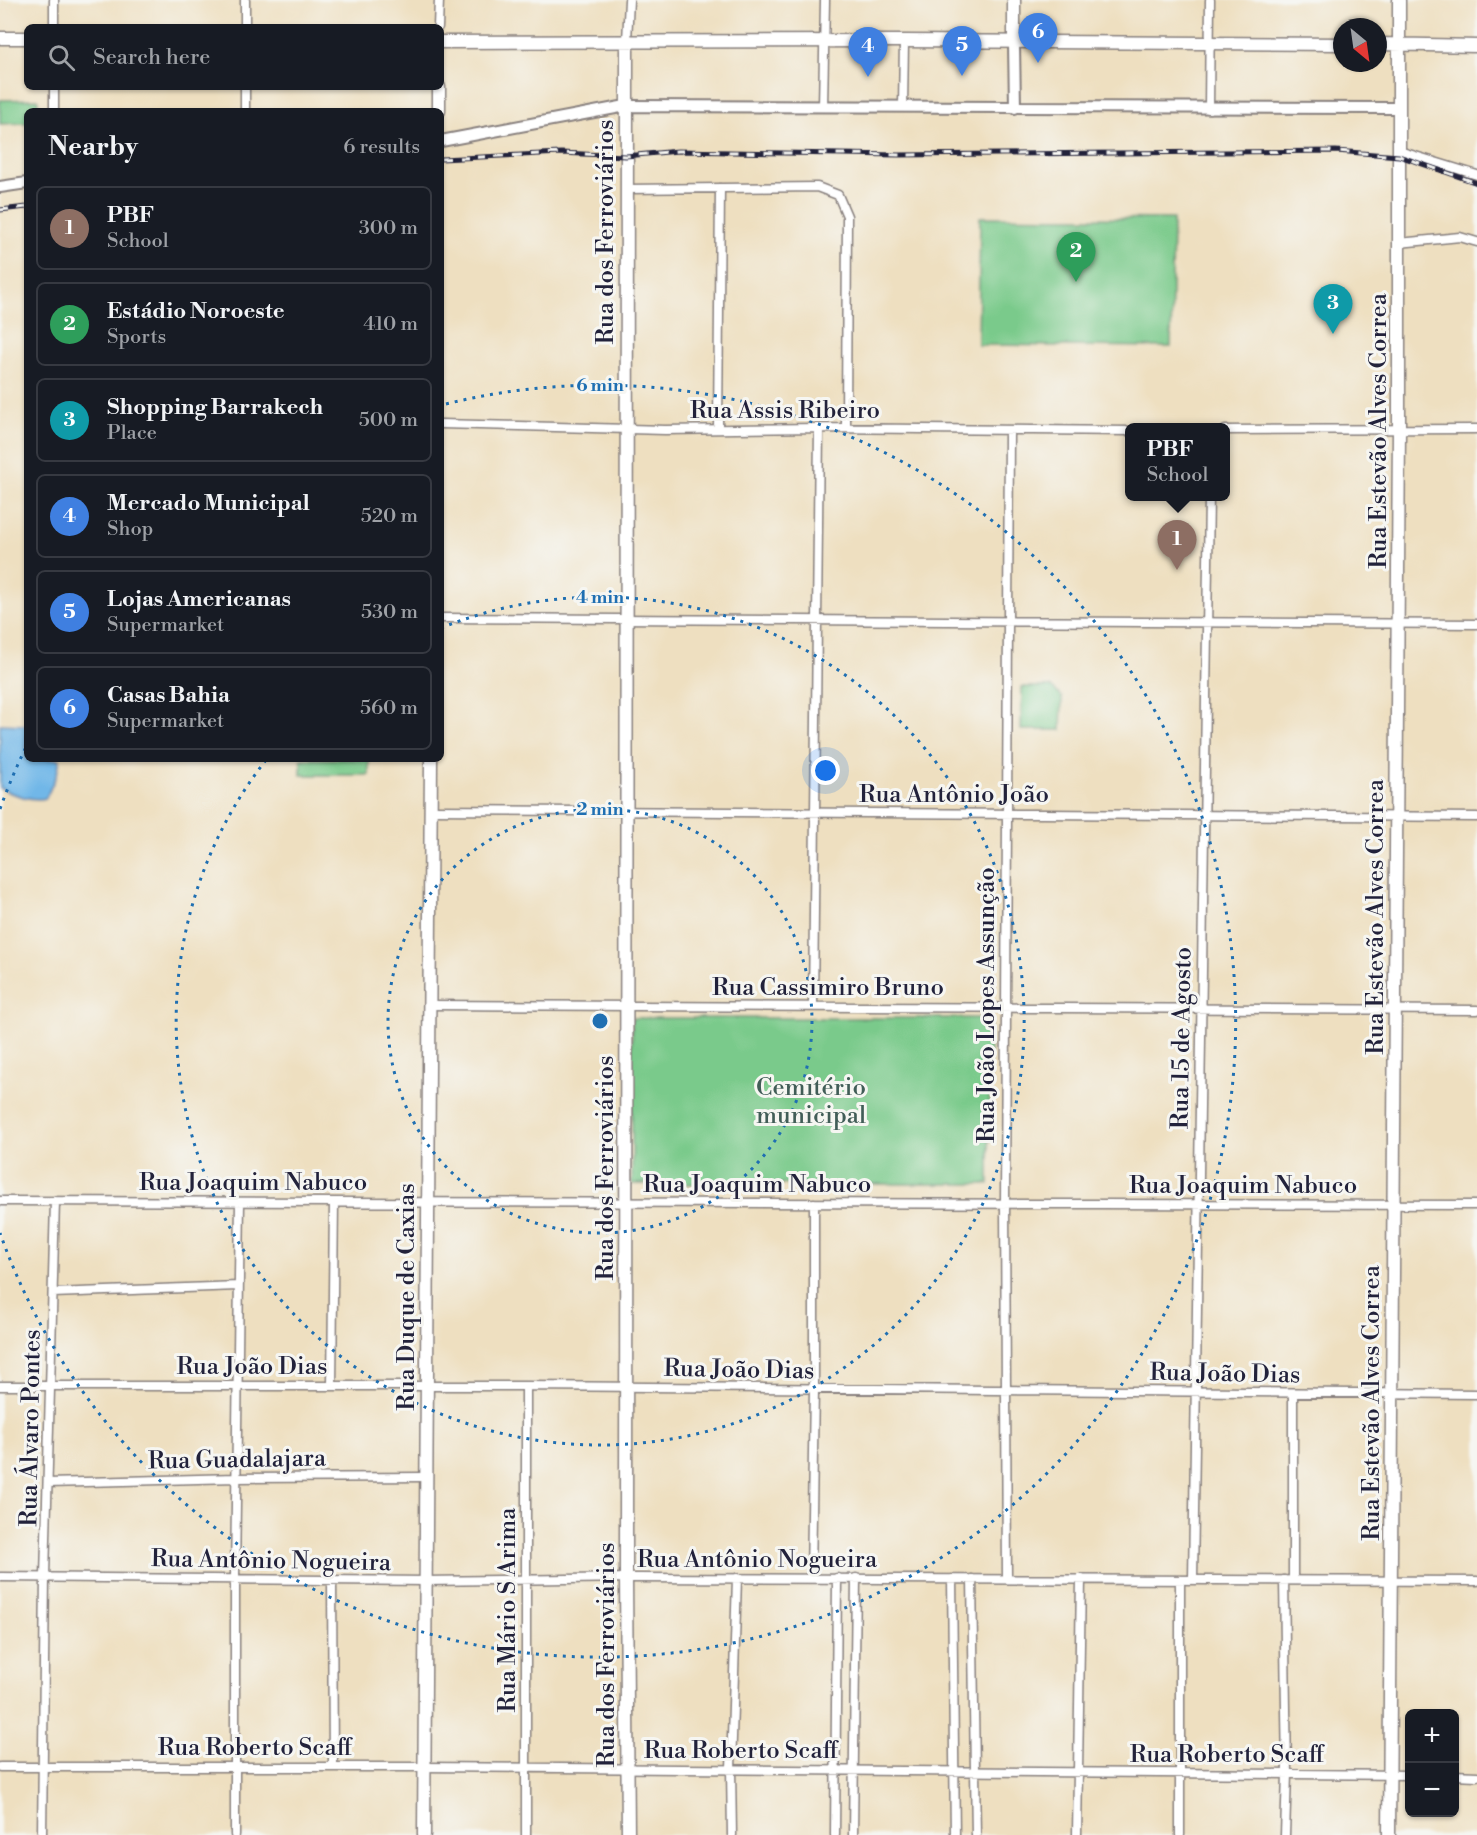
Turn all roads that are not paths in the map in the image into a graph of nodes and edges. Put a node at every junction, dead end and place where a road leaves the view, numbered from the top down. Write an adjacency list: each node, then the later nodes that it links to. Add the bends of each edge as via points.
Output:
1 (54, 0): 9 (street)
2 (245, 0): 10 (street)
3 (439, 0): 11 (street)
4 (629, 0): 14 (street)
5 (825, 0): 17 (street)
6 (1014, 0): 18 (main road)
7 (1210, 0): 19 (street)
8 (1399, 0): 22 (main road, Rua Estevão Alves Correa)
9 (54, 24)
10 (245, 24)
11 (438, 24)
12 (0, 38): 13 (main road)
13 (24, 38)
14 (627, 41): 16 (main road); 17 (main road); 27 (main road, Rua dos Ferroviários)
15 (903, 41): 17 (main road); 18 (main road); 29 (street)
16 (444, 42)
17 (825, 42): 28 (street)
18 (1014, 43): 19 (main road); 33 (street)
19 (1210, 44): 20 (main road); 35 (street)
20 (1333, 44)
21 (1387, 44): 22 (main road)
22 (1398, 45): 23 (main road); 34 (main road, Rua Estevão Alves Correa)
23 (1477, 46)
24 (54, 90): 30 (street)
25 (245, 90): 31 (street)
26 (439, 90): 32 (main road)
27 (626, 106): 28 (street); 36 (street); 42 (main road, Rua dos Ferroviários)
28 (824, 107): 29 (street)
29 (903, 107): 33 (street)
30 (54, 108)
31 (244, 108)
32 (439, 108)
33 (1015, 108): 35 (street)
34 (1399, 108): 35 (street); 37 (main road, Rua Estevão Alves Correa)
35 (1209, 109)
36 (444, 140)
37 (1399, 151): 38 (street); 44 (main road, Rua Estevão Alves Correa)
38 (1477, 175)
39 (24, 183): 40 (street)
40 (0, 187)
41 (720, 188): 42 (street); 48 (street, via 818,187 838,195 847,216); 49 (street)
42 (626, 189): 46 (main road, Rua dos Ferroviários)
43 (1477, 242): 44 (street, via 1460,237)
44 (1399, 243): 52 (main road, Rua Estevão Alves Correa)
45 (444, 424): 46 (street, Rua Assis Ribeiro)
46 (626, 428): 49 (street, Rua Assis Ribeiro); 57 (main road, Rua dos Ferroviários)
47 (819, 428): 48 (street, Rua Assis Ribeiro); 49 (street, Rua Assis Ribeiro); 58 (street)
48 (846, 428): 53 (street, Rua Assis Ribeiro)
49 (718, 429)
50 (1477, 429): 52 (street)
51 (1230, 430): 52 (street)
52 (1399, 430): 61 (main road, Rua Estevão Alves Correa)
53 (1009, 431): 54 (street, Rua Assis Ribeiro); 59 (street, Rua João Lopes Assunção)
54 (1125, 431)
55 (1209, 501): 60 (street, Rua 15 de Agosto)
56 (444, 618): 57 (street)
57 (626, 619): 58 (street); 65 (main road, Rua dos Ferroviários)
58 (817, 621): 59 (street); 66 (street)
59 (1008, 622): 60 (street); 67 (street, Rua João Lopes Assunção)
60 (1208, 622): 61 (street); 68 (street, Rua 15 de Agosto)
61 (1398, 624): 62 (street); 69 (main road, Rua Estevão Alves Correa)
62 (1477, 624)
63 (431, 762): 64 (main road, Rua Duque de Caxias)
64 (431, 810): 65 (street, Rua Antônio João); 71 (main road, Rua Duque de Caxias)
65 (626, 811): 66 (street, Rua Antônio João); 72 (main road, Rua dos Ferroviários)
66 (815, 812): 67 (street, Rua Antônio João); 73 (street)
67 (1007, 813): 68 (street, Rua Antônio João); 74 (street, Rua João Lopes Assunção)
68 (1204, 815): 69 (street, Rua Antônio João); 75 (street, Rua 15 de Agosto)
69 (1396, 817): 70 (street, Rua Antônio João); 76 (main road, Rua Estevão Alves Correa)
70 (1477, 817)
71 (430, 1005): 72 (street, Rua Cassimiro Bruno); 82 (main road, Rua Duque de Caxias)
72 (626, 1006): 73 (street, Rua Cassimiro Bruno); 83 (main road, Rua dos Ferroviários)
73 (813, 1006): 74 (street, Rua Cassimiro Bruno)
74 (1006, 1007): 75 (street, Rua Cassimiro Bruno); 85 (street, Rua João Lopes Assunção)
75 (1201, 1008): 76 (street, Rua Cassimiro Bruno); 86 (street, Rua 15 de Agosto)
76 (1395, 1009): 77 (street, Rua Cassimiro Bruno); 87 (main road, Rua Estevão Alves Correa)
77 (1477, 1010)
78 (0, 1201): 79 (street, Rua Joaquim Nabuco)
79 (55, 1201): 80 (street, Rua Joaquim Nabuco); 90 (street, Rua Álvaro Pontes)
80 (240, 1202): 81 (street, Rua Joaquim Nabuco); 89 (street)
81 (334, 1202): 82 (street, Rua Joaquim Nabuco); 94 (street)
82 (428, 1202): 83 (street, Rua Joaquim Nabuco); 95 (main road, Rua Duque de Caxias)
83 (626, 1203): 84 (street, Rua Joaquim Nabuco); 97 (main road, Rua dos Ferroviários)
84 (814, 1203): 85 (street, Rua Joaquim Nabuco); 98 (street)
85 (1005, 1204): 86 (street, Rua Joaquim Nabuco); 99 (street, Rua João Lopes Assunção)
86 (1198, 1204): 87 (street, Rua Joaquim Nabuco); 100 (street, Rua 15 de Agosto)
87 (1394, 1205): 88 (street, Rua Joaquim Nabuco); 103 (main road, Rua Estevão Alves Correa)
88 (1477, 1205)
89 (238, 1286): 90 (street); 93 (street)
90 (53, 1293): 92 (street, Rua Álvaro Pontes)
91 (0, 1386): 92 (street, Rua João Dias)
92 (50, 1386): 93 (street, Rua João Dias); 106 (street, Rua Álvaro Pontes)
93 (237, 1386): 94 (street, Rua João Dias); 105 (street)
94 (332, 1386): 95 (street, Rua João Dias)
95 (427, 1386): 96 (street, Rua João Dias); 104 (main road, Rua Duque de Caxias)
96 (526, 1386): 97 (street, Rua João Dias); 110 (street, Rua Mário S Arima)
97 (626, 1387): 98 (street, Rua João Dias); 111 (main road, Rua dos Ferroviários)
98 (814, 1389): 99 (street, Rua João Dias); 113 (street)
99 (1005, 1391): 100 (street, Rua João Dias); 118 (street, Rua João Lopes Assunção)
100 (1196, 1393): 101 (street, Rua João Dias); 122 (street, Rua 15 de Agosto)
101 (1293, 1394): 103 (street, Rua João Dias); 123 (street)
102 (1477, 1394): 103 (street, Rua João Dias)
103 (1392, 1395): 125 (main road, Rua Estevão Alves Correa)
104 (426, 1477): 105 (street, Rua Guadalajara); 124 (main road, Rua Duque de Caxias)
105 (236, 1478): 106 (street, Rua Guadalajara); 109 (street)
106 (48, 1483): 108 (street, Rua Álvaro Pontes)
107 (0, 1577): 108 (street, Rua Antônio Nogueira)
108 (45, 1577): 109 (street, Rua Antônio Nogueira); 128 (street, Rua Álvaro Pontes)
109 (235, 1578): 119 (street, Rua Antônio Nogueira); 129 (street)
110 (526, 1578): 111 (street, Rua Antônio Nogueira); 124 (street, Rua Antônio Nogueira); 132 (street, Rua Mário S Arima)
111 (626, 1578): 112 (street, Rua Antônio Nogueira); 133 (main road, Rua dos Ferroviários)
112 (737, 1578): 113 (street, Rua Antônio Nogueira); 134 (street)
113 (811, 1578): 114 (street, Rua Antônio Nogueira)
114 (837, 1578): 115 (street, Rua Antônio Nogueira); 135 (street)
115 (856, 1578): 116 (street, Rua Antônio Nogueira); 136 (street)
116 (952, 1579): 117 (street, Rua Antônio Nogueira); 137 (street)
117 (972, 1579): 118 (street, Rua Antônio Nogueira); 138 (street)
118 (1007, 1579): 120 (street, Rua Antônio Nogueira)
119 (332, 1580): 124 (street, Rua Antônio Nogueira); 130 (street)
120 (1081, 1580): 121 (street, Rua Antônio Nogueira); 139 (street)
121 (1180, 1580): 122 (street, Rua Antônio Nogueira); 140 (street)
122 (1193, 1580): 123 (street, Rua Antônio Nogueira)
123 (1289, 1580): 125 (street, Rua Antônio Nogueira); 141 (street)
124 (426, 1581): 131 (main road, Rua Duque de Caxias)
125 (1390, 1581): 126 (street, Rua Antônio Nogueira); 142 (main road, Rua Estevão Alves Correa)
126 (1477, 1581)
127 (0, 1767): 128 (street, Rua Roberto Scaff)
128 (43, 1767): 129 (street, Rua Roberto Scaff); 146 (street, Rua Álvaro Pontes)
129 (237, 1767): 130 (street, Rua Roberto Scaff); 147 (street)
130 (333, 1767): 131 (street, Rua Roberto Scaff)
131 (424, 1767): 132 (street, Rua Roberto Scaff); 148 (main road, Rua Duque de Caxias)
132 (526, 1768): 133 (street, Rua Roberto Scaff); 149 (street, Rua Mário S Arima)
133 (628, 1768): 134 (street, Rua Roberto Scaff); 150 (main road, Rua dos Ferroviários)
134 (731, 1769): 135 (street, Rua Roberto Scaff); 151 (street)
135 (836, 1770): 136 (street, Rua Roberto Scaff); 152 (street)
136 (854, 1770): 137 (street, Rua Roberto Scaff); 153 (street)
137 (954, 1771): 138 (street, Rua Roberto Scaff); 154 (street)
138 (975, 1772): 139 (street, Rua Roberto Scaff); 155 (street)
139 (1078, 1772): 140 (street, Rua Roberto Scaff); 156 (street)
140 (1180, 1773): 141 (street, Rua Roberto Scaff); 157 (street)
141 (1287, 1774): 142 (street, Rua Roberto Scaff); 158 (street)
142 (1389, 1775): 143 (street, Rua Roberto Scaff); 159 (main road, Rua Estevão Alves Correa)
143 (1405, 1775)
144 (1459, 1776): 145 (street)
145 (1477, 1776)
146 (42, 1835)
147 (235, 1835)
148 (424, 1835)
149 (526, 1835)
150 (628, 1835)
151 (732, 1835)
152 (835, 1835)
153 (853, 1835)
154 (955, 1835)
155 (976, 1835)
156 (1077, 1835)
157 (1180, 1835)
158 (1285, 1835)
159 (1389, 1835)

